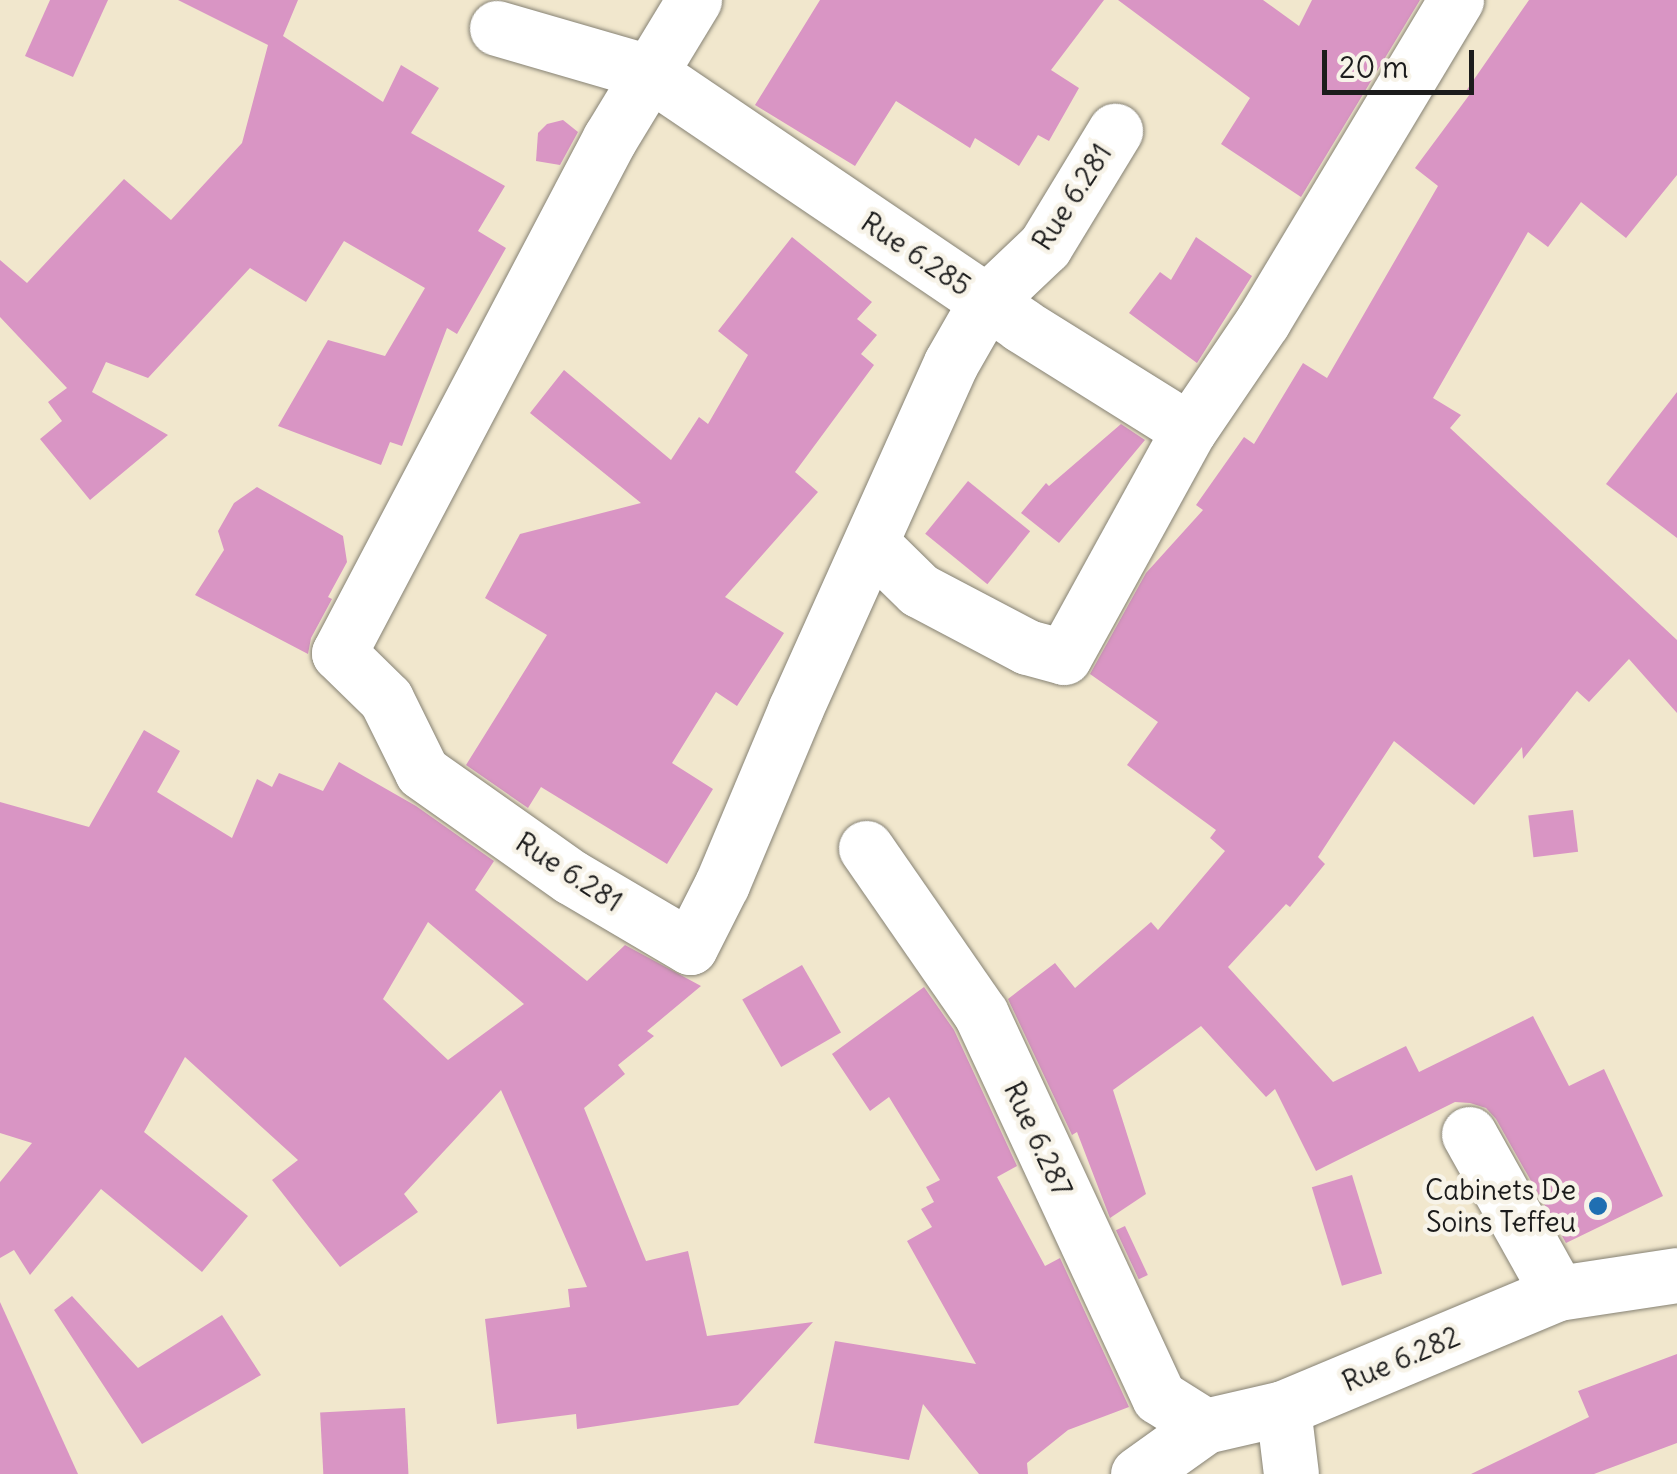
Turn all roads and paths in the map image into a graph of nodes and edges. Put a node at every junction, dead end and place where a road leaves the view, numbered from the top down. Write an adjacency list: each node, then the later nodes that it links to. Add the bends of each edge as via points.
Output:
1 (694, 0): 4 (street, Rue 6.281)
2 (1456, 0): 7 (street)
3 (496, 28): 4 (street, Rue 6.285)
4 (648, 72): 6 (street, Rue 6.285); 8 (street, Rue 6.281, via 338,652 386,699 422,772 571,876 690,947)
5 (1115, 131): 6 (street, Rue 6.281, via 1045,246)
6 (986, 302): 7 (street, Rue 6.285); 8 (street, Rue 6.281, via 930,404)
7 (1189, 430): 8 (street, via 1064,657 1027,646 920,590)
8 (871, 542)
9 (866, 848): 14 (street, Rue 6.287, via 980,1014 1159,1396)
10 (1469, 1134): 12 (street)
11 (1677, 1275): 12 (street, Rue 6.282)
12 (1558, 1292): 13 (street, Rue 6.282)
13 (1283, 1408): 14 (street, Rue 6.282); 16 (street)
14 (1205, 1426): 15 (street, Rue 6.282)
15 (1138, 1474)
16 (1291, 1474)

